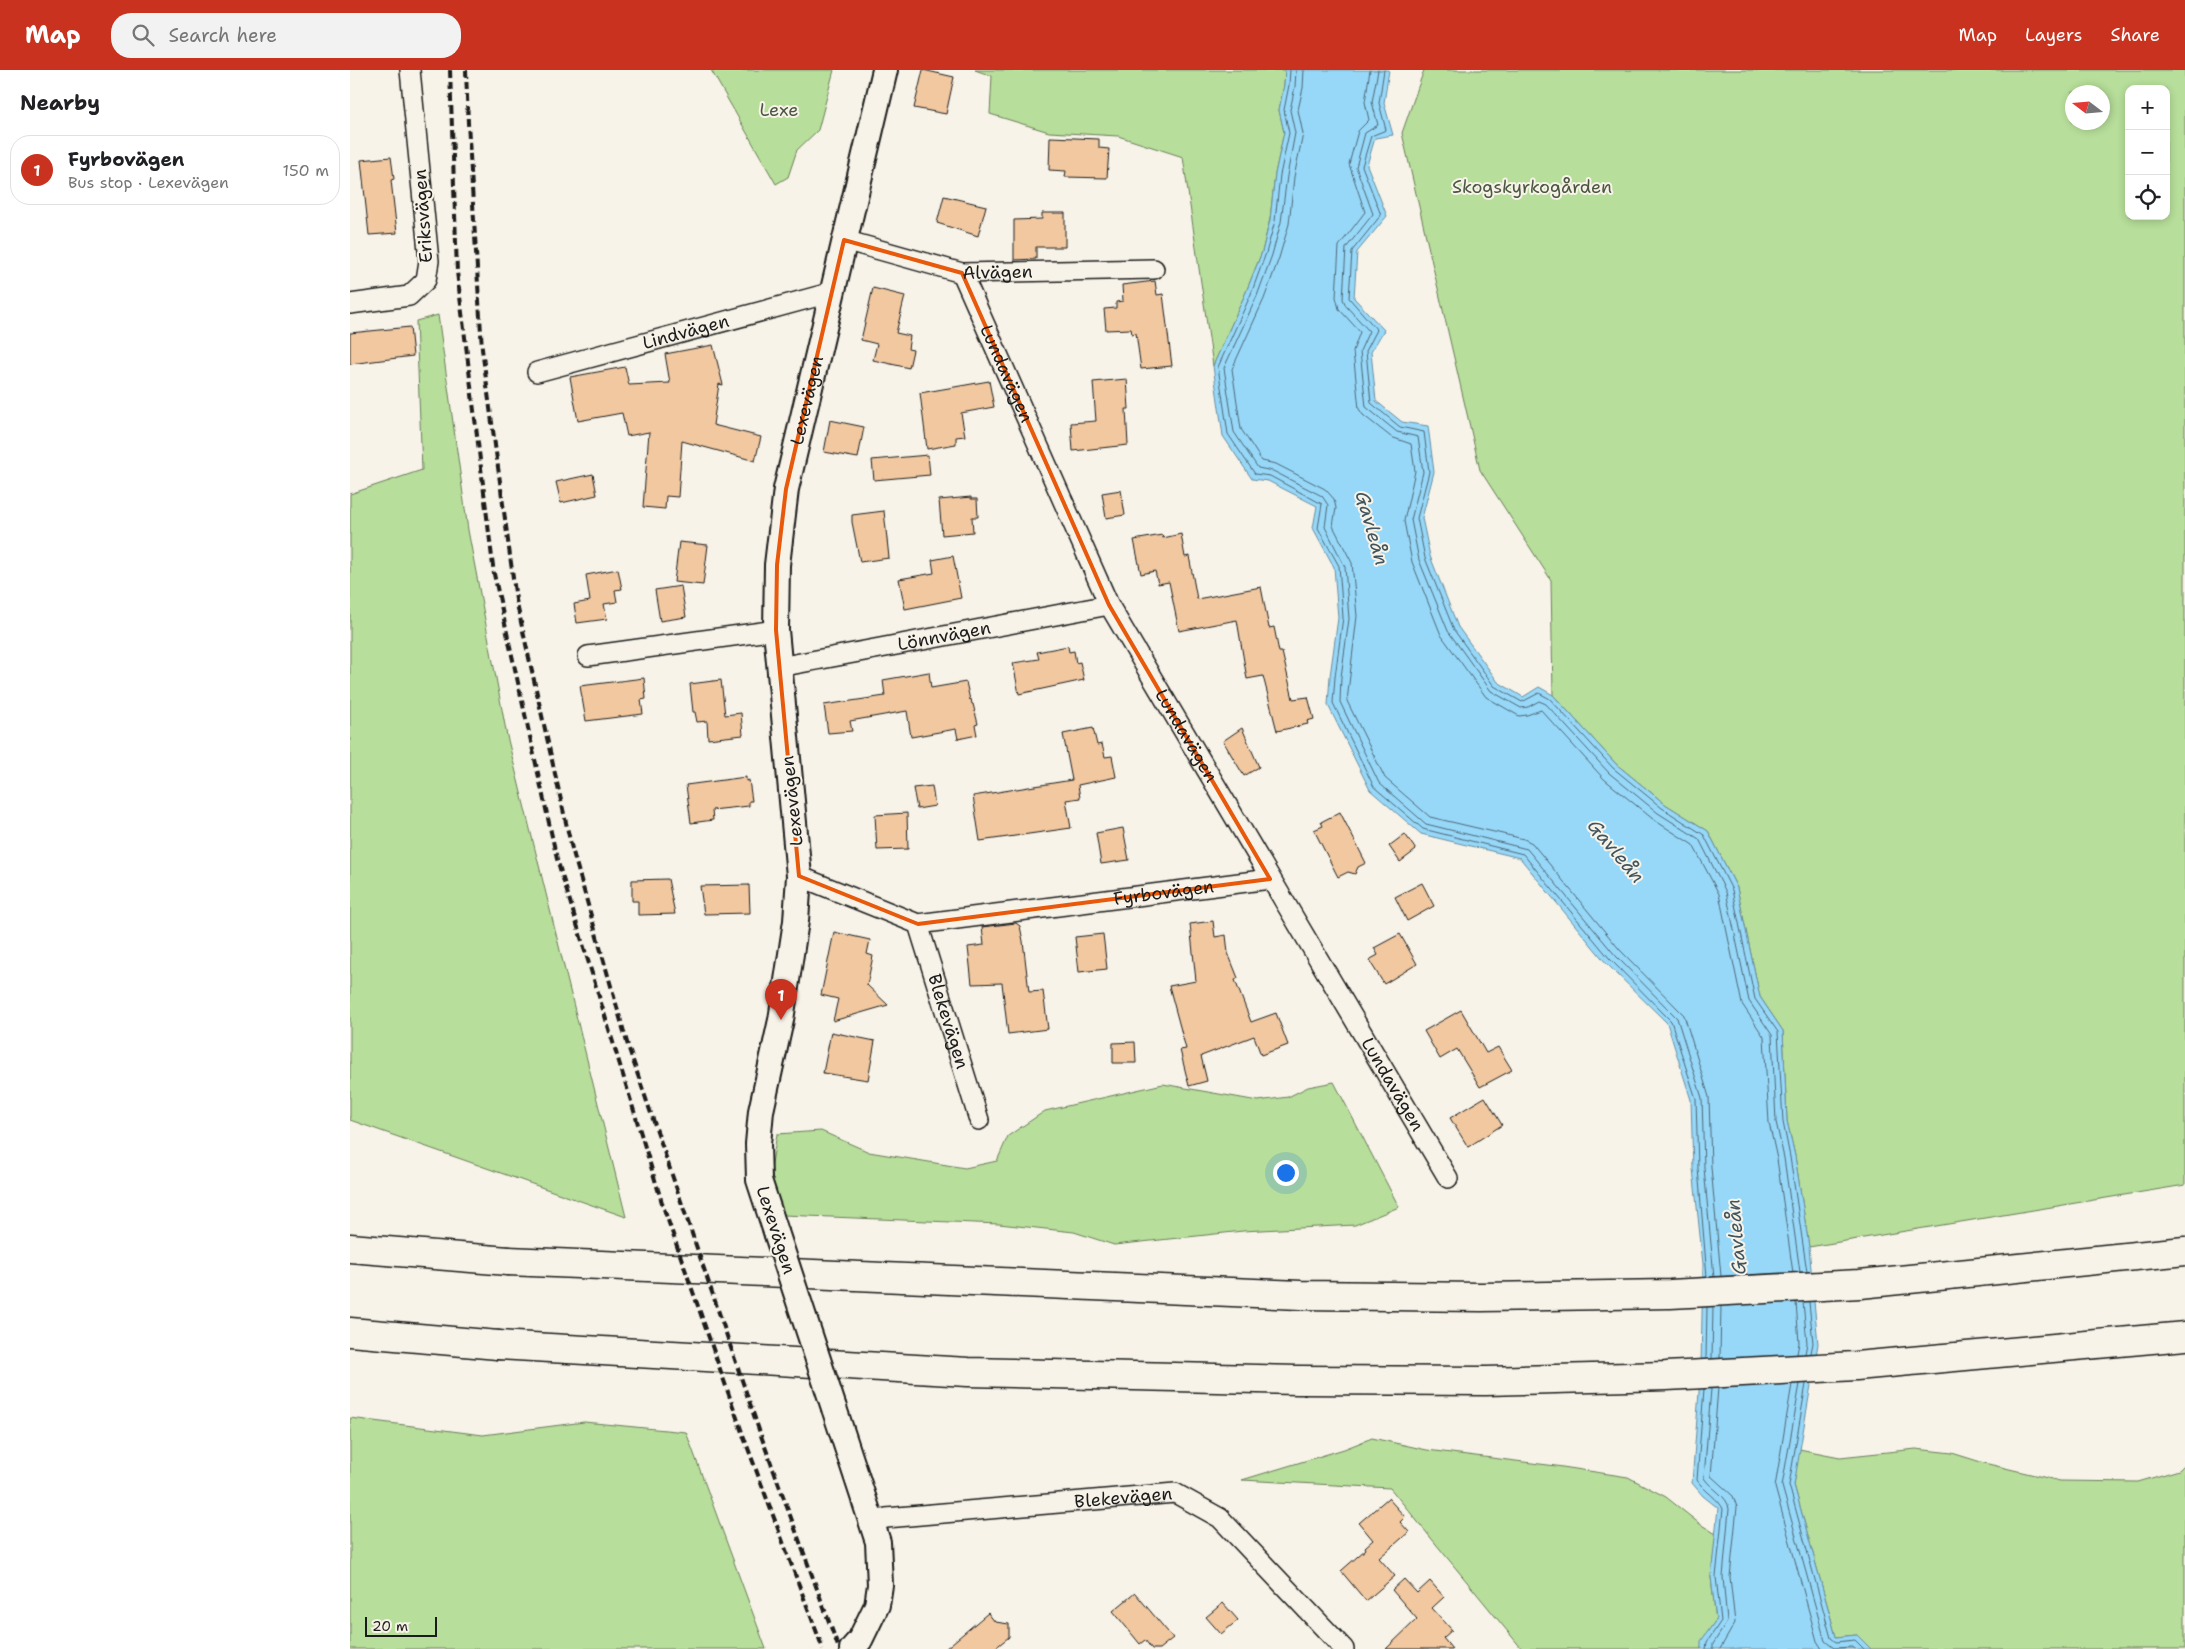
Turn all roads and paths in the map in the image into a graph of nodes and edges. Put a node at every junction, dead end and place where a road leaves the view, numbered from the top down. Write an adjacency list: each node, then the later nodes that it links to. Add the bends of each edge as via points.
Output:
1 (410, 70): 7 (street, Eriksvägen, via 429,261 426,280 409,296)
2 (885, 70): 3 (street, Lexevägen)
3 (844, 240): 5 (street, Alvägen); 6 (street, Lexevägen)
4 (1154, 269): 5 (street, Alvägen)
5 (962, 273): 9 (street, Lundavägen)
6 (833, 292): 8 (street, Lindvägen); 10 (street, Lexevägen, via 786,489 777,565)
7 (350, 304)
8 (537, 372)
9 (1109, 605): 12 (street, Lönnvägen); 14 (street, Lundavägen)
10 (776, 630): 11 (street); 12 (street, Lexevägen)
11 (588, 656)
12 (779, 667): 13 (street, Lexevägen)
13 (799, 876): 15 (street, Fyrbovägen); 22 (street, Lexevägen, bridge, via 796,921 781,1020 761,1111 759,1180)
14 (1270, 879): 15 (street, Fyrbovägen); 17 (street, Lundavägen)
15 (918, 924): 16 (street, Blekevägen)
16 (979, 1120)
17 (1448, 1178)
18 (350, 1248): 19 (highway, via 508,1261 1301,1295 1481,1297 1670,1294 1860,1284)
19 (2185, 1251)
20 (350, 1332): 21 (highway, via 968,1372 1486,1381 1856,1366)
21 (2185, 1336)
22 (871, 1523): 23 (street, Lexevägen, via 878,1542 880,1585 876,1605 860,1640); 24 (street, Blekevägen, via 886,1518 1175,1493 1220,1518)
23 (852, 1649)
24 (1344, 1649)

